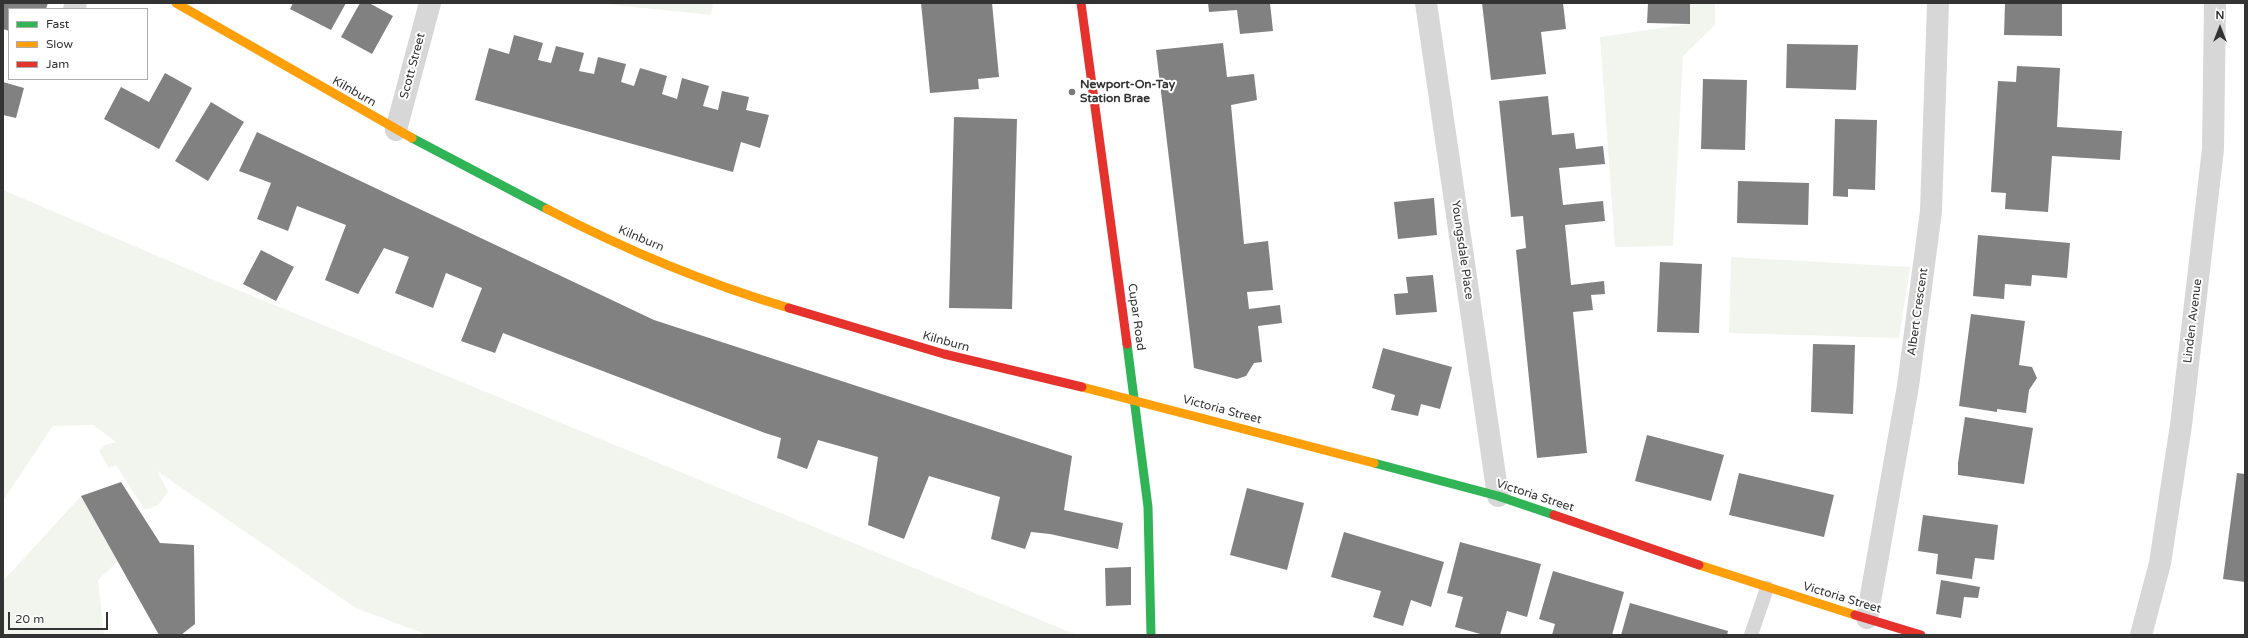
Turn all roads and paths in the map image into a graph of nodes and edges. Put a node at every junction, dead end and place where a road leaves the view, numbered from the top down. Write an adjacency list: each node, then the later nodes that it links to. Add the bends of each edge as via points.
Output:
1 (176, 3): 7 (street, Kilnburn)
2 (430, 3): 7 (street, Scott Street)
3 (1081, 3): 8 (street, Cupar Road)
4 (1426, 3): 9 (street, Youngsdale Place)
5 (1938, 3): 11 (street, Albert Crescent, via 1931,211 1908,386)
6 (2215, 3): 15 (street, Linden Avenue, via 2213,149 2182,417 2160,563)
7 (396, 130): 8 (street, Kilnburn, via 580,226 736,292 944,354)
8 (1135, 400): 9 (street, Victoria Street); 12 (street, Cupar Road, via 1148,507)
9 (1498, 496): 10 (street, Victoria Street)
10 (1767, 588): 11 (street, Victoria Street); 13 (lane)
11 (1867, 618): 14 (street, Victoria Street)
12 (1151, 635)
13 (1751, 635)
14 (1921, 635)
15 (2141, 635)

